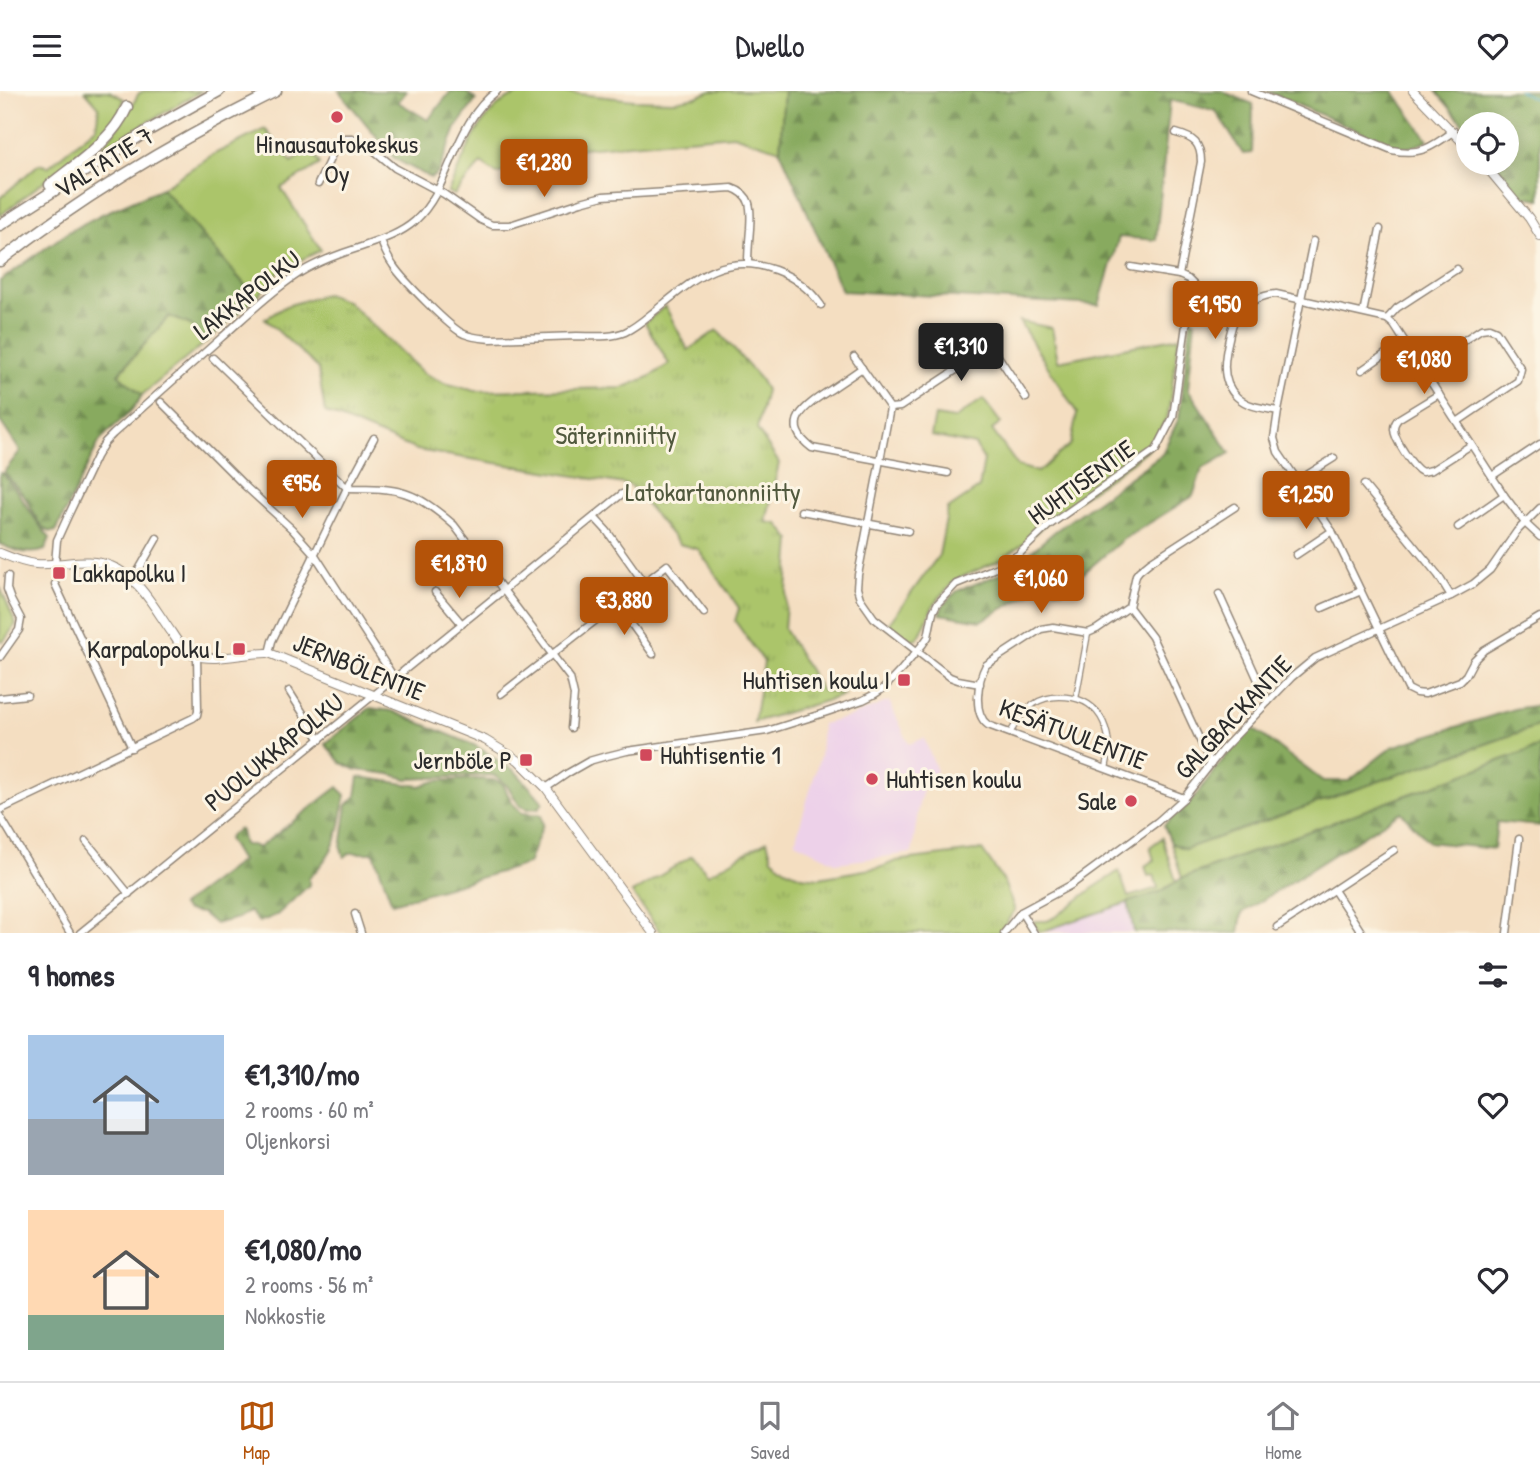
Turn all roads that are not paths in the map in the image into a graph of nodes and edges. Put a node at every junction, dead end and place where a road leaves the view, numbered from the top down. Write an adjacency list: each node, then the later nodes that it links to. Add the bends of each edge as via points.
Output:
1 (219, 91): 13 (highway, VALTATIE 7, via 149,129)
2 (276, 91): 18 (highway, VALTATIE 7, via 162,151)
3 (496, 91): 12 (street, LAKKAPOLKU, via 472,116)
4 (1251, 91): 7 (street, via 1407,153 1421,152)
5 (1413, 91): 7 (street)
6 (127, 107): 13 (highway, via 98,145)
7 (1454, 131): 9 (street)
8 (1176, 133): 22 (street, via 1194,140 1201,152)
9 (1456, 133)
10 (1493, 175): 15 (street)
11 (318, 184): 12 (street, via 340,140 352,138)
12 (437, 190): 16 (street, LAKKAPOLKU, via 414,222); 19 (street, via 485,223 502,226 603,196 732,188 745,196 750,206)
13 (2, 223)
14 (1380, 229): 25 (street)
15 (1540, 236)
16 (380, 240): 19 (street, via 397,271 451,326 480,338 618,334 703,274); 65 (street, LAKKAPOLKU, via 293,278 113,434 96,457 57,540)
17 (1313, 241): 23 (street)
18 (0, 261)
19 (748, 263): 24 (street, via 789,276)
20 (1131, 267): 22 (street)
21 (1457, 269): 26 (street)
22 (1179, 275): 83 (street, HUHTISENTIE, via 1194,285 1198,296 1186,325 1173,417 1156,450 1048,526 1019,554 956,584 937,604 928,637)
23 (1301, 299): 25 (street); 37 (street); 37 (street, via 1276,294 1259,298 1237,314 1228,343 1225,376 1233,394 1244,403)
24 (821, 305)
25 (1363, 313): 26 (street)
26 (1387, 319): 27 (street)
27 (1405, 341): 32 (street); 33 (street)
28 (854, 357): 31 (street)
29 (1439, 357): 38 (street, via 1489,328 1496,331 1521,369 1518,381)
30 (213, 358): 48 (street)
31 (862, 368): 36 (street); 43 (street, via 805,407 798,416 797,432 811,448)
32 (1362, 370)
33 (1439, 394): 38 (street); 41 (street, via 1395,423 1394,434 1414,467 1422,472 1432,470)
34 (1026, 398): 36 (street, via 991,350 900,407)
35 (161, 402): 63 (street)
36 (890, 408): 43 (street)
37 (1278, 411): 46 (street, via 1275,446)
38 (1457, 422): 41 (street)
39 (374, 438): 48 (street)
40 (1540, 444): 45 (street)
41 (1471, 445): 45 (street)
42 (1334, 458): 46 (street)
43 (879, 461): 44 (street); 55 (street)
44 (948, 473)
45 (1492, 476): 50 (street)
46 (1297, 481): 59 (street)
47 (1364, 485): 74 (street)
48 (347, 488): 63 (street); 70 (street, via 408,493 432,506 454,525)
49 (622, 494): 54 (street, PUOLUKKAPOLKU)
50 (1504, 495): 56 (street); 57 (street)
51 (1235, 507): 76 (street, via 1139,571)
52 (1540, 508): 56 (street, GALGBACKANTIE)
53 (801, 511): 55 (street)
54 (594, 517): 68 (street); 70 (street, PUOLUKKAPOLKU)
55 (867, 523): 58 (street); 83 (street, via 858,575 860,598 874,618)
56 (1525, 523): 60 (street); 74 (street, GALGBACKANTIE, via 1490,570)
57 (1458, 527)
58 (908, 531)
59 (1332, 531): 64 (street); 71 (street)
60 (1540, 537)
61 (157, 538): 67 (street)
62 (0, 553): 65 (street, via 34,564)
63 (315, 555): 84 (street); 89 (street)
64 (1296, 555)
65 (54, 564): 67 (street, via 94,561)
66 (8, 576): 88 (street, via 7,589 21,619 19,630)
67 (133, 580): 87 (street, via 179,644)
68 (644, 583): 75 (street); 78 (street, via 667,565)
69 (55, 585): 101 (street)
70 (504, 590): 80 (street, PUOLUKKAPOLKU); 85 (street)
71 (1361, 591): 77 (street); 81 (street)
72 (436, 592): 80 (street)
73 (1219, 594): 97 (street)
74 (1451, 596): 81 (street, GALGBACKANTIE)
75 (617, 604): 85 (street); 86 (street)
76 (1129, 607): 82 (street); 102 (street, via 1152,637)
77 (1322, 608)
78 (704, 613)
79 (1540, 617): 81 (street, via 1484,650 1460,681 1425,694 1408,689)
80 (462, 624): 89 (street, PUOLUKKAPOLKU)
81 (1380, 629): 97 (street, GALGBACKANTIE, via 1315,658)
82 (1088, 633): 90 (street, KESÄTUULENTIE, via 1041,629 986,664); 96 (street)
83 (917, 651): 90 (street, via 950,677); 104 (street, HUHTISENTIE, via 884,688 863,700 767,731 596,759)
84 (269, 653): 87 (street, JERNBÖLENTIE); 94 (street, JERNBÖLENTIE)
85 (553, 654): 92 (street); 98 (street, via 573,685)
86 (653, 654)
87 (197, 656): 101 (street, via 197,715)
88 (0, 657)
89 (395, 679): 94 (street, PUOLUKKAPOLKU)
90 (980, 684): 99 (street, KESÄTUULENTIE, via 977,708 981,719)
91 (289, 691): 100 (street)
92 (501, 694)
93 (27, 695): 95 (street)
94 (375, 695): 100 (street, PUOLUKKAPOLKU); 104 (street, JERNBÖLENTIE, via 485,740 518,760)
95 (0, 698)
96 (1076, 698): 99 (street, via 1055,696 1035,703); 103 (street, via 1092,708 1107,729 1110,754)
97 (1268, 702): 102 (street, GALGBACKANTIE)
98 (571, 728)
99 (1010, 733): 103 (street, KESÄTUULENTIE)
100 (320, 740): 112 (street, PUOLUKKAPOLKU)
101 (132, 748): 106 (street)
102 (1211, 764): 105 (street, GALGBACKANTIE)
103 (1106, 768): 105 (street, KESÄTUULENTIE)
104 (546, 788): 119 (street, JERNBÖLENTIE)
105 (1184, 798): 113 (street, GALGBACKANTIE, via 1071,885)
106 (0, 810)
107 (0, 816): 116 (street)
108 (1519, 839): 123 (street)
109 (86, 841): 112 (street)
110 (1394, 850): 111 (street)
111 (1334, 890): 115 (street); 122 (street)
112 (129, 894): 117 (street, PUOLUKKAPOLKU)
113 (1021, 912): 120 (street); 121 (street)
114 (355, 914): 118 (street)
115 (1277, 927)
116 (70, 933)
117 (80, 933)
118 (361, 933)
119 (653, 933)
120 (1004, 933)
121 (1034, 933)
122 (1362, 933)
123 (1507, 933)

